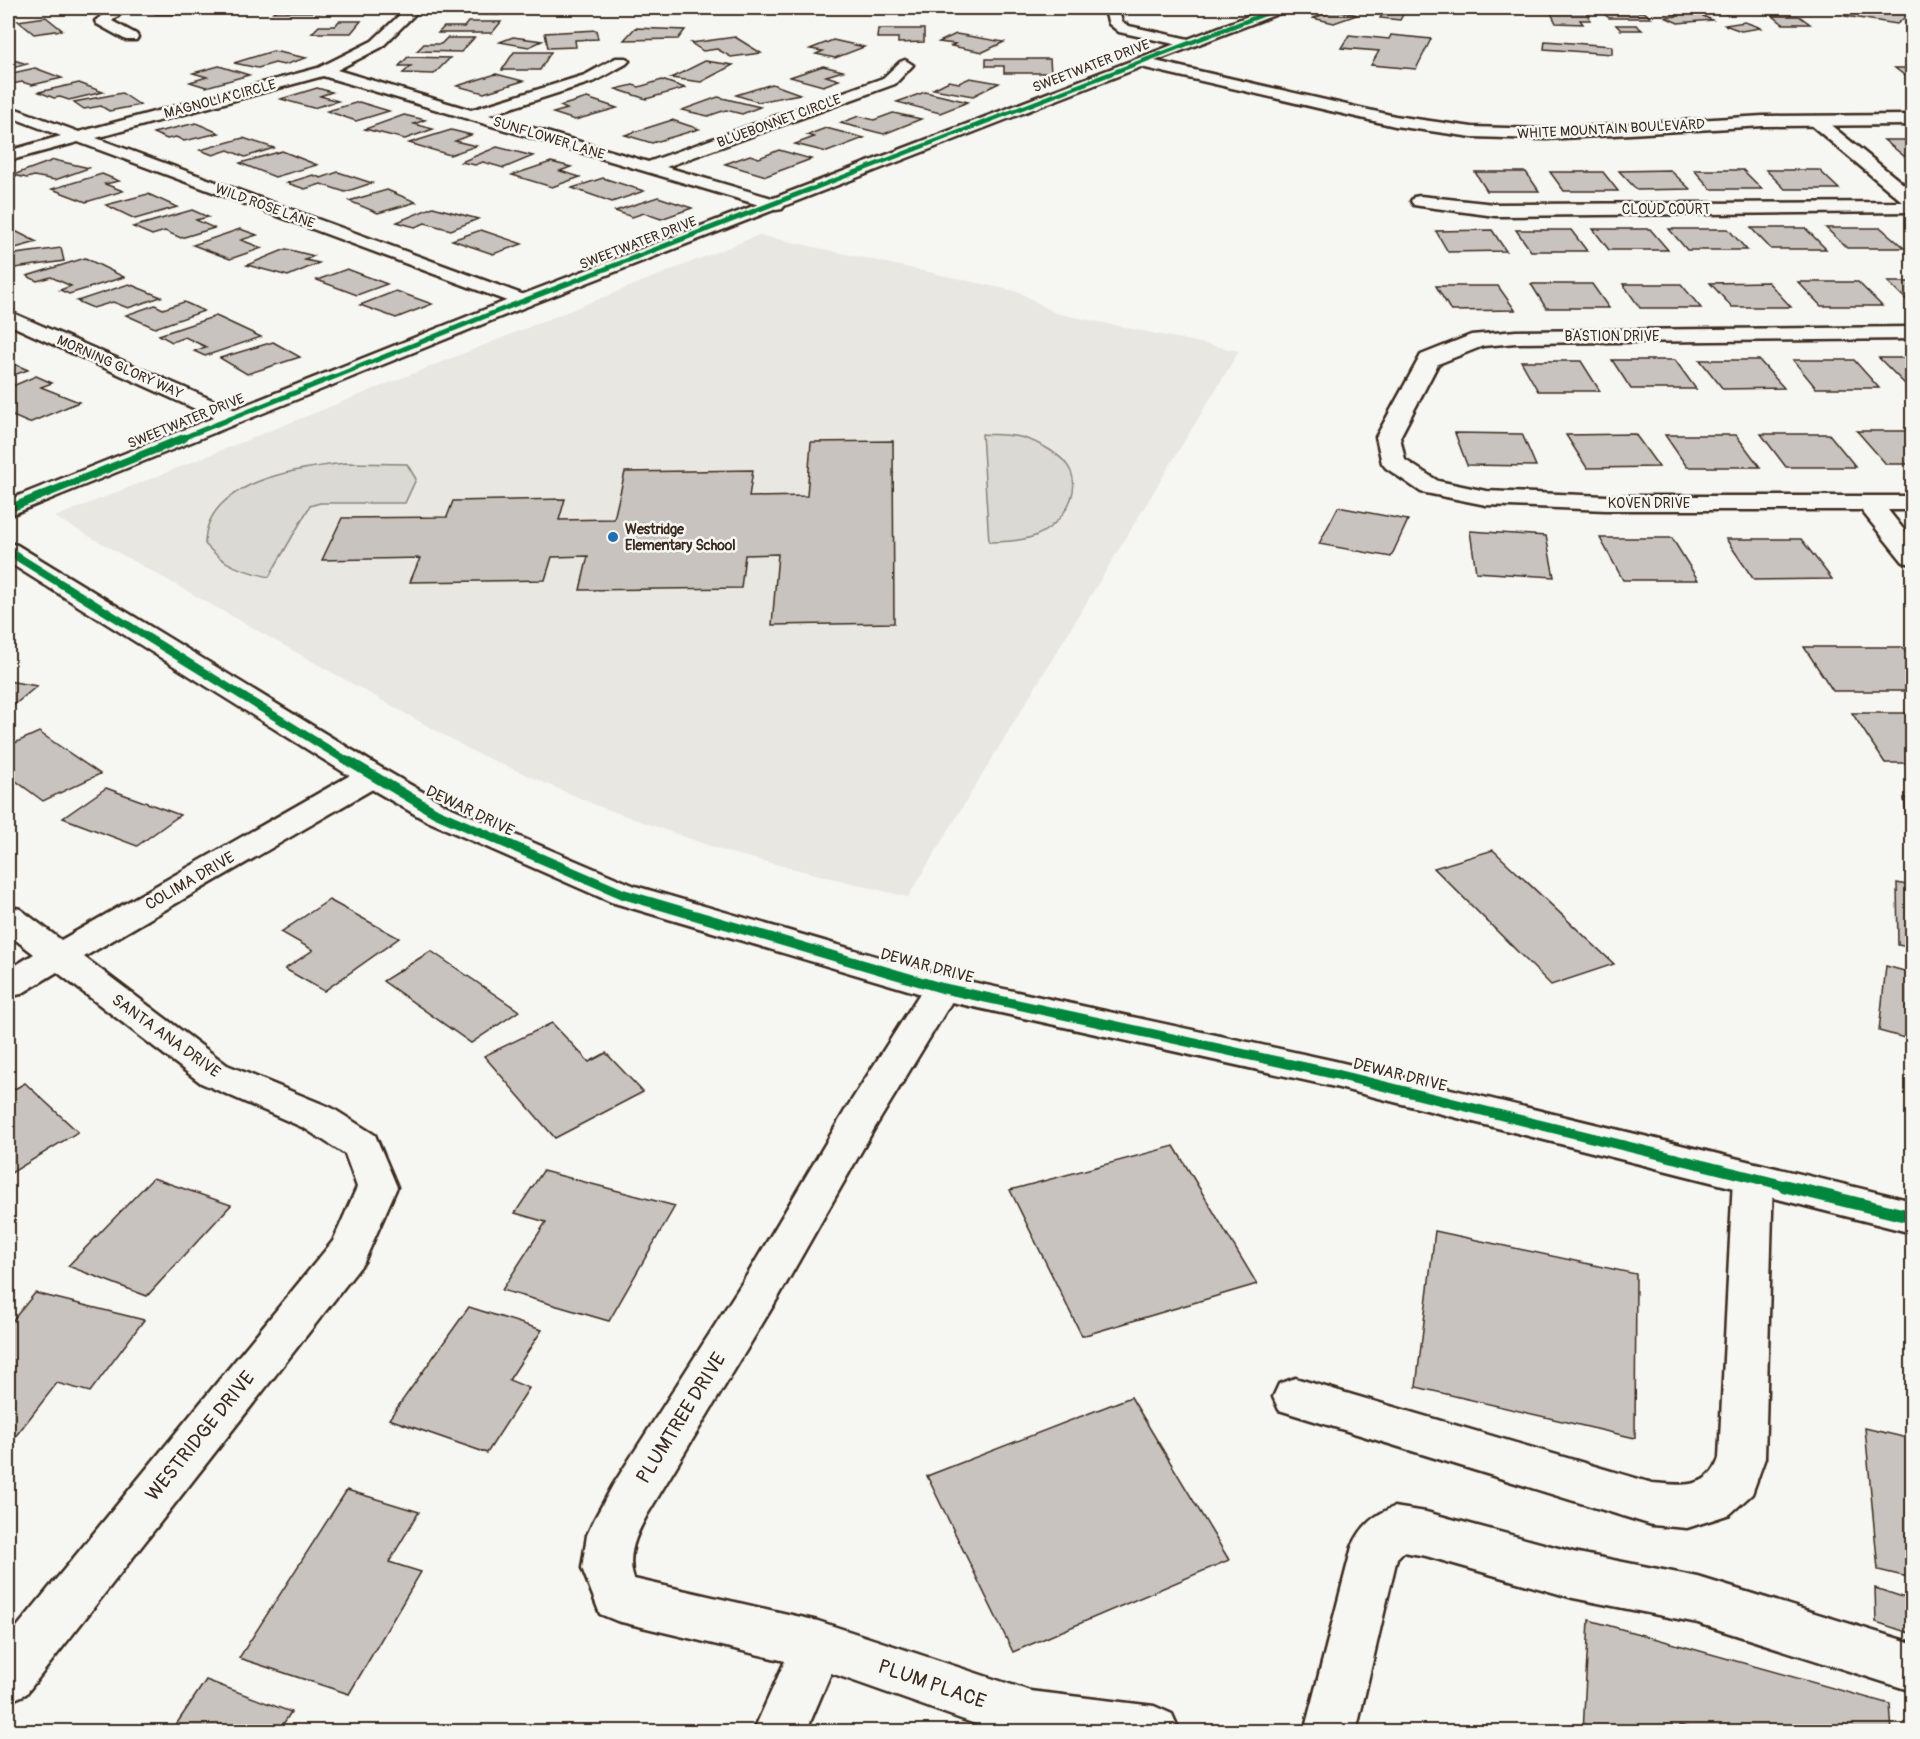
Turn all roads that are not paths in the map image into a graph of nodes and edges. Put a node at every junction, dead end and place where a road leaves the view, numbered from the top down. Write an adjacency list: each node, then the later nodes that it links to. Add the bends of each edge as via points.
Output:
1 (120, 8): 5 (street, via 102,21)
2 (414, 8): 10 (street, MAGNOLIA CIRCLE, via 377,44)
3 (1112, 8): 6 (street, via 1116,24 1124,29)
4 (1280, 8): 6 (street, SWEETWATER DRIVE)
5 (131, 37)
6 (1188, 43): 8 (street, SWEETWATER DRIVE)
7 (621, 61): 12 (street, via 590,78)
8 (1138, 62): 14 (street, WHITE MOUNTAIN BOULEVARD, via 1395,121 1472,132 1547,134); 20 (street, SWEETWATER DRIVE)
9 (905, 65): 17 (street, BLUEBONNET CIRCLE, via 889,81)
10 (323, 71): 12 (street, SUNFLOWER LANE); 15 (street, MAGNOLIA CIRCLE)
11 (8, 111): 15 (street, WILD ROSE LANE)
12 (471, 115): 17 (street, SUNFLOWER LANE)
13 (1912, 120): 14 (street, WHITE MOUNTAIN BOULEVARD)
14 (1816, 121): 18 (street)
15 (78, 137): 16 (street, MAGNOLIA CIRCLE); 22 (street, WILD ROSE LANE)
16 (8, 156)
17 (647, 168): 20 (street, SUNFLOWER LANE)
18 (1912, 200)
19 (1420, 201): 21 (street, CLOUD COURT, via 1495,210)
20 (776, 205): 22 (street, SWEETWATER DRIVE)
21 (1912, 207)
22 (523, 301): 25 (street, SWEETWATER DRIVE)
23 (8, 317): 25 (street, MORNING GLORY WAY)
24 (1912, 333): 26 (street, BASTION DRIVE, via 1516,336 1479,340 1429,360 1388,437)
25 (232, 417): 29 (street, SWEETWATER DRIVE)
26 (1394, 464): 27 (street, KOVEN DRIVE, via 1430,487 1486,498 1606,503)
27 (1868, 503): 28 (street, KOVEN DRIVE); 31 (street)
28 (1912, 503)
29 (8, 509)
30 (8, 551): 32 (street, DEWAR DRIVE)
31 (1912, 556)
32 (372, 776): 34 (street, COLIMA DRIVE); 36 (street, DEWAR DRIVE, via 436,813 623,894)
33 (8, 917): 34 (street, SANTA ANA DRIVE)
34 (58, 957): 35 (street, COLIMA DRIVE); 38 (street, SANTA ANA DRIVE, via 214,1074 318,1118 361,1145)
35 (8, 985)
36 (942, 988): 37 (street, DEWAR DRIVE, via 1335,1074); 41 (street, PLUMTREE DRIVE, via 611,1535 606,1568 617,1598)
37 (1753, 1178): 39 (street, DEWAR DRIVE); 40 (street, via 1742,1458 1736,1479 1713,1499 1687,1507 1652,1504)
38 (377, 1186): 43 (street, WESTRIDGE DRIVE, via 349,1250)
39 (1912, 1217)
40 (1294, 1397)
41 (818, 1645): 44 (street); 45 (street, PLUM PLACE, via 1030,1717)
42 (1912, 1667): 46 (street, via 1698,1600 1573,1575 1426,1534 1394,1530 1376,1546)
43 (8, 1677)
44 (779, 1731)
45 (1154, 1731)
46 (1330, 1731)

